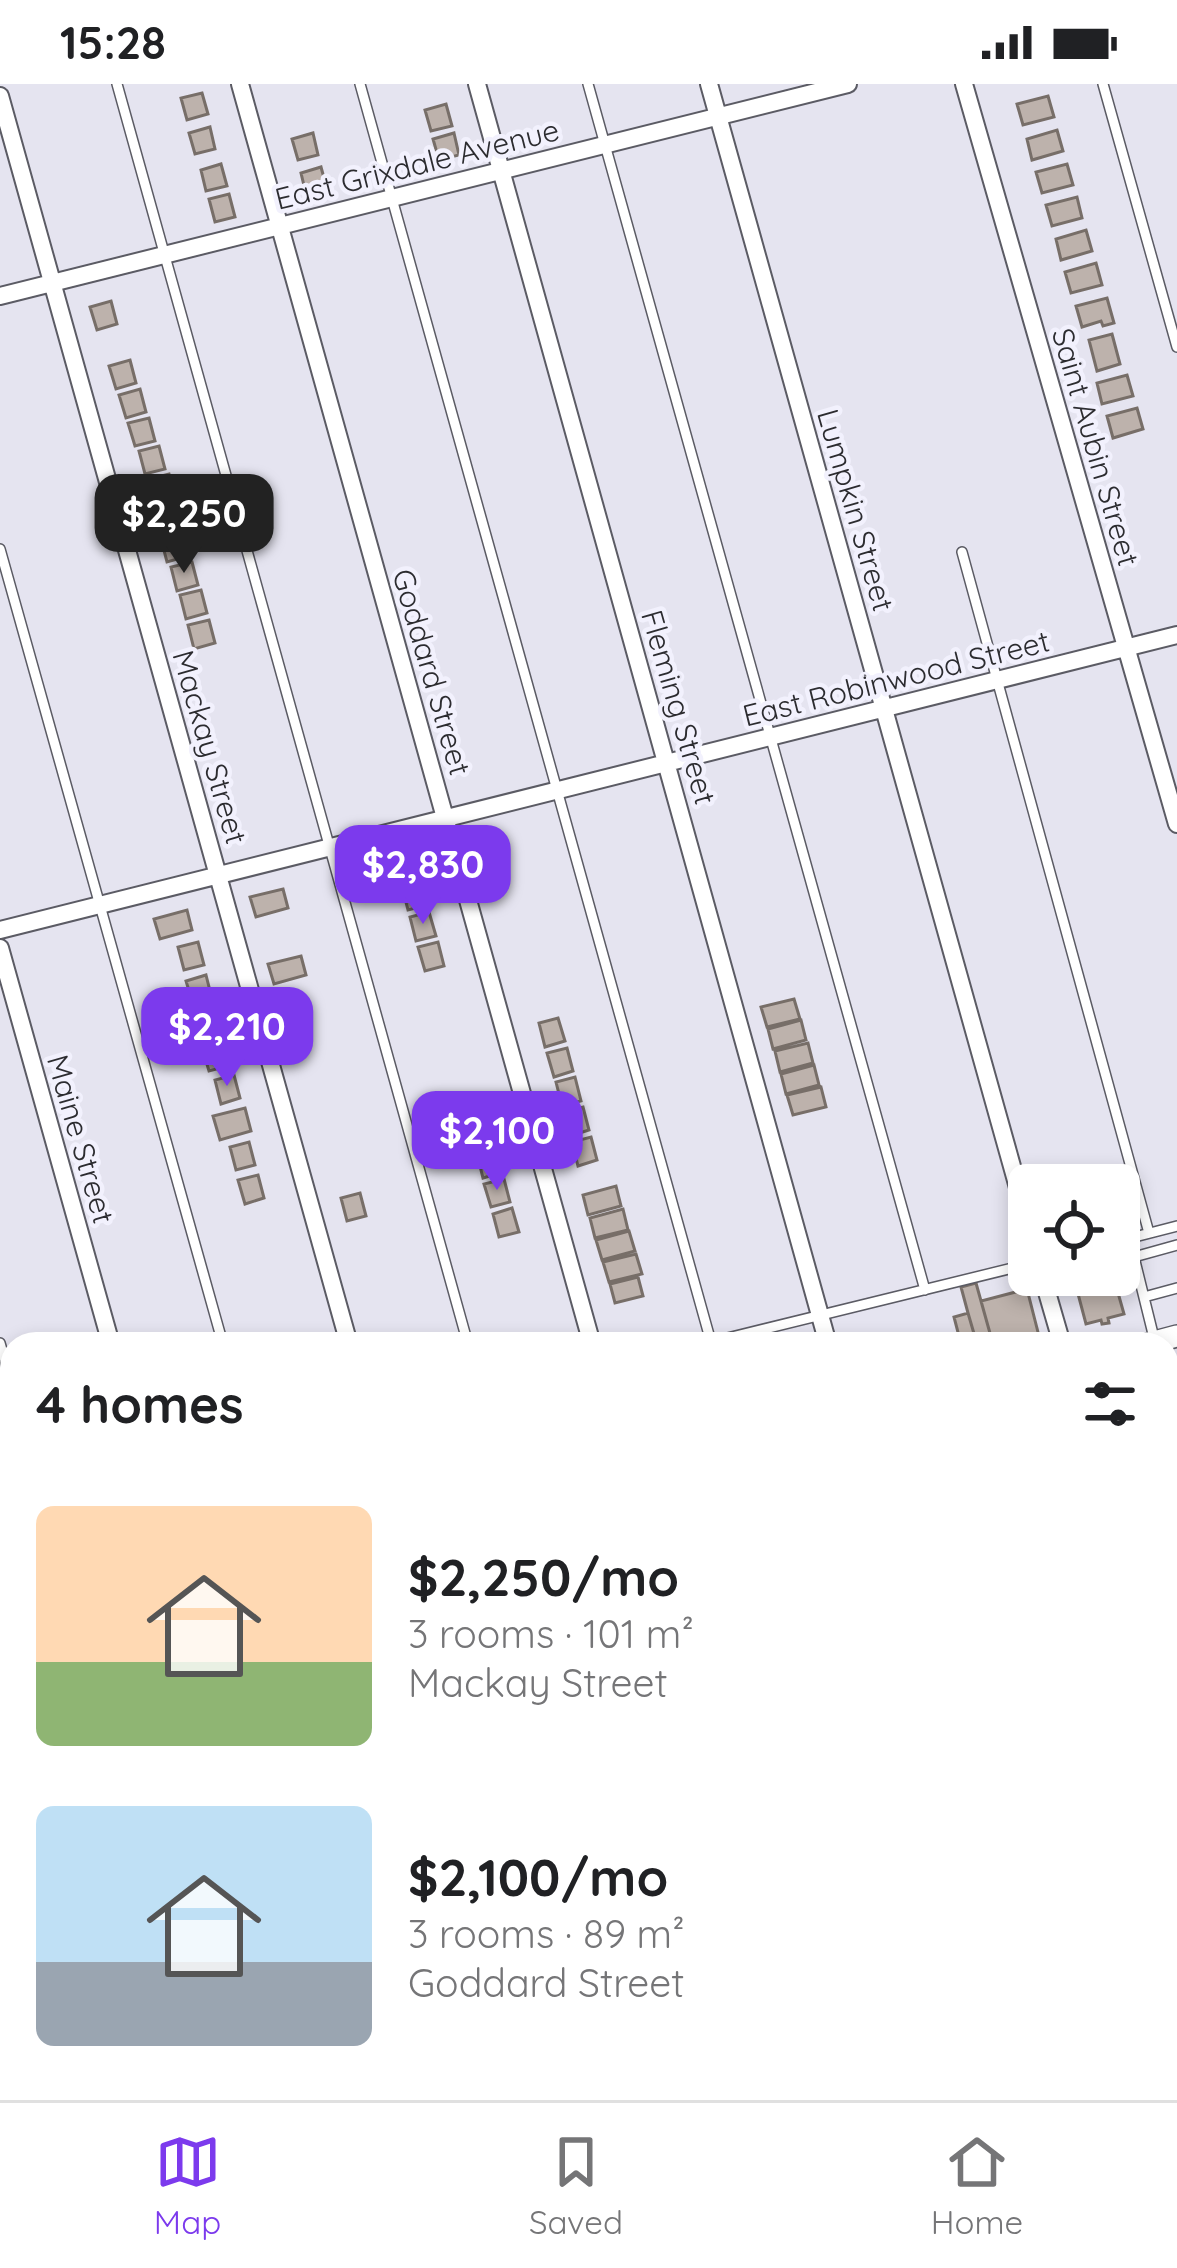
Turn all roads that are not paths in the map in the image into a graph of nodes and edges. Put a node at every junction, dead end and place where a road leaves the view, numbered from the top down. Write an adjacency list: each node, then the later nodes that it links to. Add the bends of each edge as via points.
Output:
1 (117, 84): 16 (lane)
2 (240, 84): 15 (street, Goddard Street)
3 (360, 84): 14 (lane)
4 (477, 84): 13 (street, Fleming Street)
5 (588, 84): 12 (lane)
6 (709, 84): 11 (street, Lumpkin Street)
7 (848, 84): 11 (street, East Grixdale Avenue)
8 (964, 84): 23 (street, Saint Aubin Street)
9 (1103, 84): 19 (lane)
10 (0, 96): 17 (street, Mackay Street)
11 (718, 117): 12 (street, East Grixdale Avenue); 25 (street, Lumpkin Street)
12 (605, 145): 13 (street, East Grixdale Avenue); 26 (lane)
13 (502, 170): 14 (street, East Grixdale Avenue); 27 (street, Fleming Street)
14 (392, 198): 15 (street, East Grixdale Avenue); 28 (lane)
15 (280, 226): 16 (street, East Grixdale Avenue); 29 (street, Goddard Street)
16 (165, 255): 17 (street, East Grixdale Avenue); 31 (lane)
17 (52, 283): 18 (street, East Grixdale Avenue); 32 (street, Mackay Street)
18 (0, 296)
19 (1177, 347)
20 (0, 549): 33 (lane)
21 (962, 552): 24 (lane)
22 (1177, 635): 23 (street, East Robinwood Street)
23 (1126, 648): 24 (street, East Robinwood Street); 30 (street, Saint Aubin Street)
24 (996, 681): 25 (street, East Robinwood Street); 38 (lane)
25 (884, 709): 26 (street, East Robinwood Street); 36 (street, Lumpkin Street)
26 (774, 736): 27 (street, East Robinwood Street); 43 (lane)
27 (667, 763): 28 (street, East Robinwood Street); 46 (street, Fleming Street)
28 (558, 791): 29 (street, East Robinwood Street); 52 (lane)
29 (446, 819): 31 (street, East Robinwood Street); 51 (street, Goddard Street)
30 (1177, 824)
31 (331, 847): 32 (street, East Robinwood Street); 50 (lane)
32 (218, 875): 33 (street, East Robinwood Street); 49 (street, Mackay Street)
33 (99, 905): 34 (street, East Robinwood Street); 48 (lane)
34 (0, 930)
35 (0, 948): 47 (street, Maine Street)
36 (1011, 1164)
37 (1177, 1226): 38 (lane)
38 (1149, 1233): 39 (lane)
39 (1140, 1235)
40 (1177, 1245): 45 (lane, via 1134,1257)
41 (1008, 1269): 43 (lane)
42 (1177, 1288): 45 (lane)
43 (925, 1290): 46 (lane)
44 (1048, 1296): 55 (street)
45 (1144, 1297): 56 (lane)
46 (820, 1316): 53 (lane); 54 (street, Fleming Street)
47 (108, 1332)
48 (220, 1332)
49 (346, 1332)
50 (466, 1332)
51 (589, 1332)
52 (704, 1332)
53 (753, 1332)
54 (825, 1332)
55 (1059, 1332)
56 (1157, 1332)

